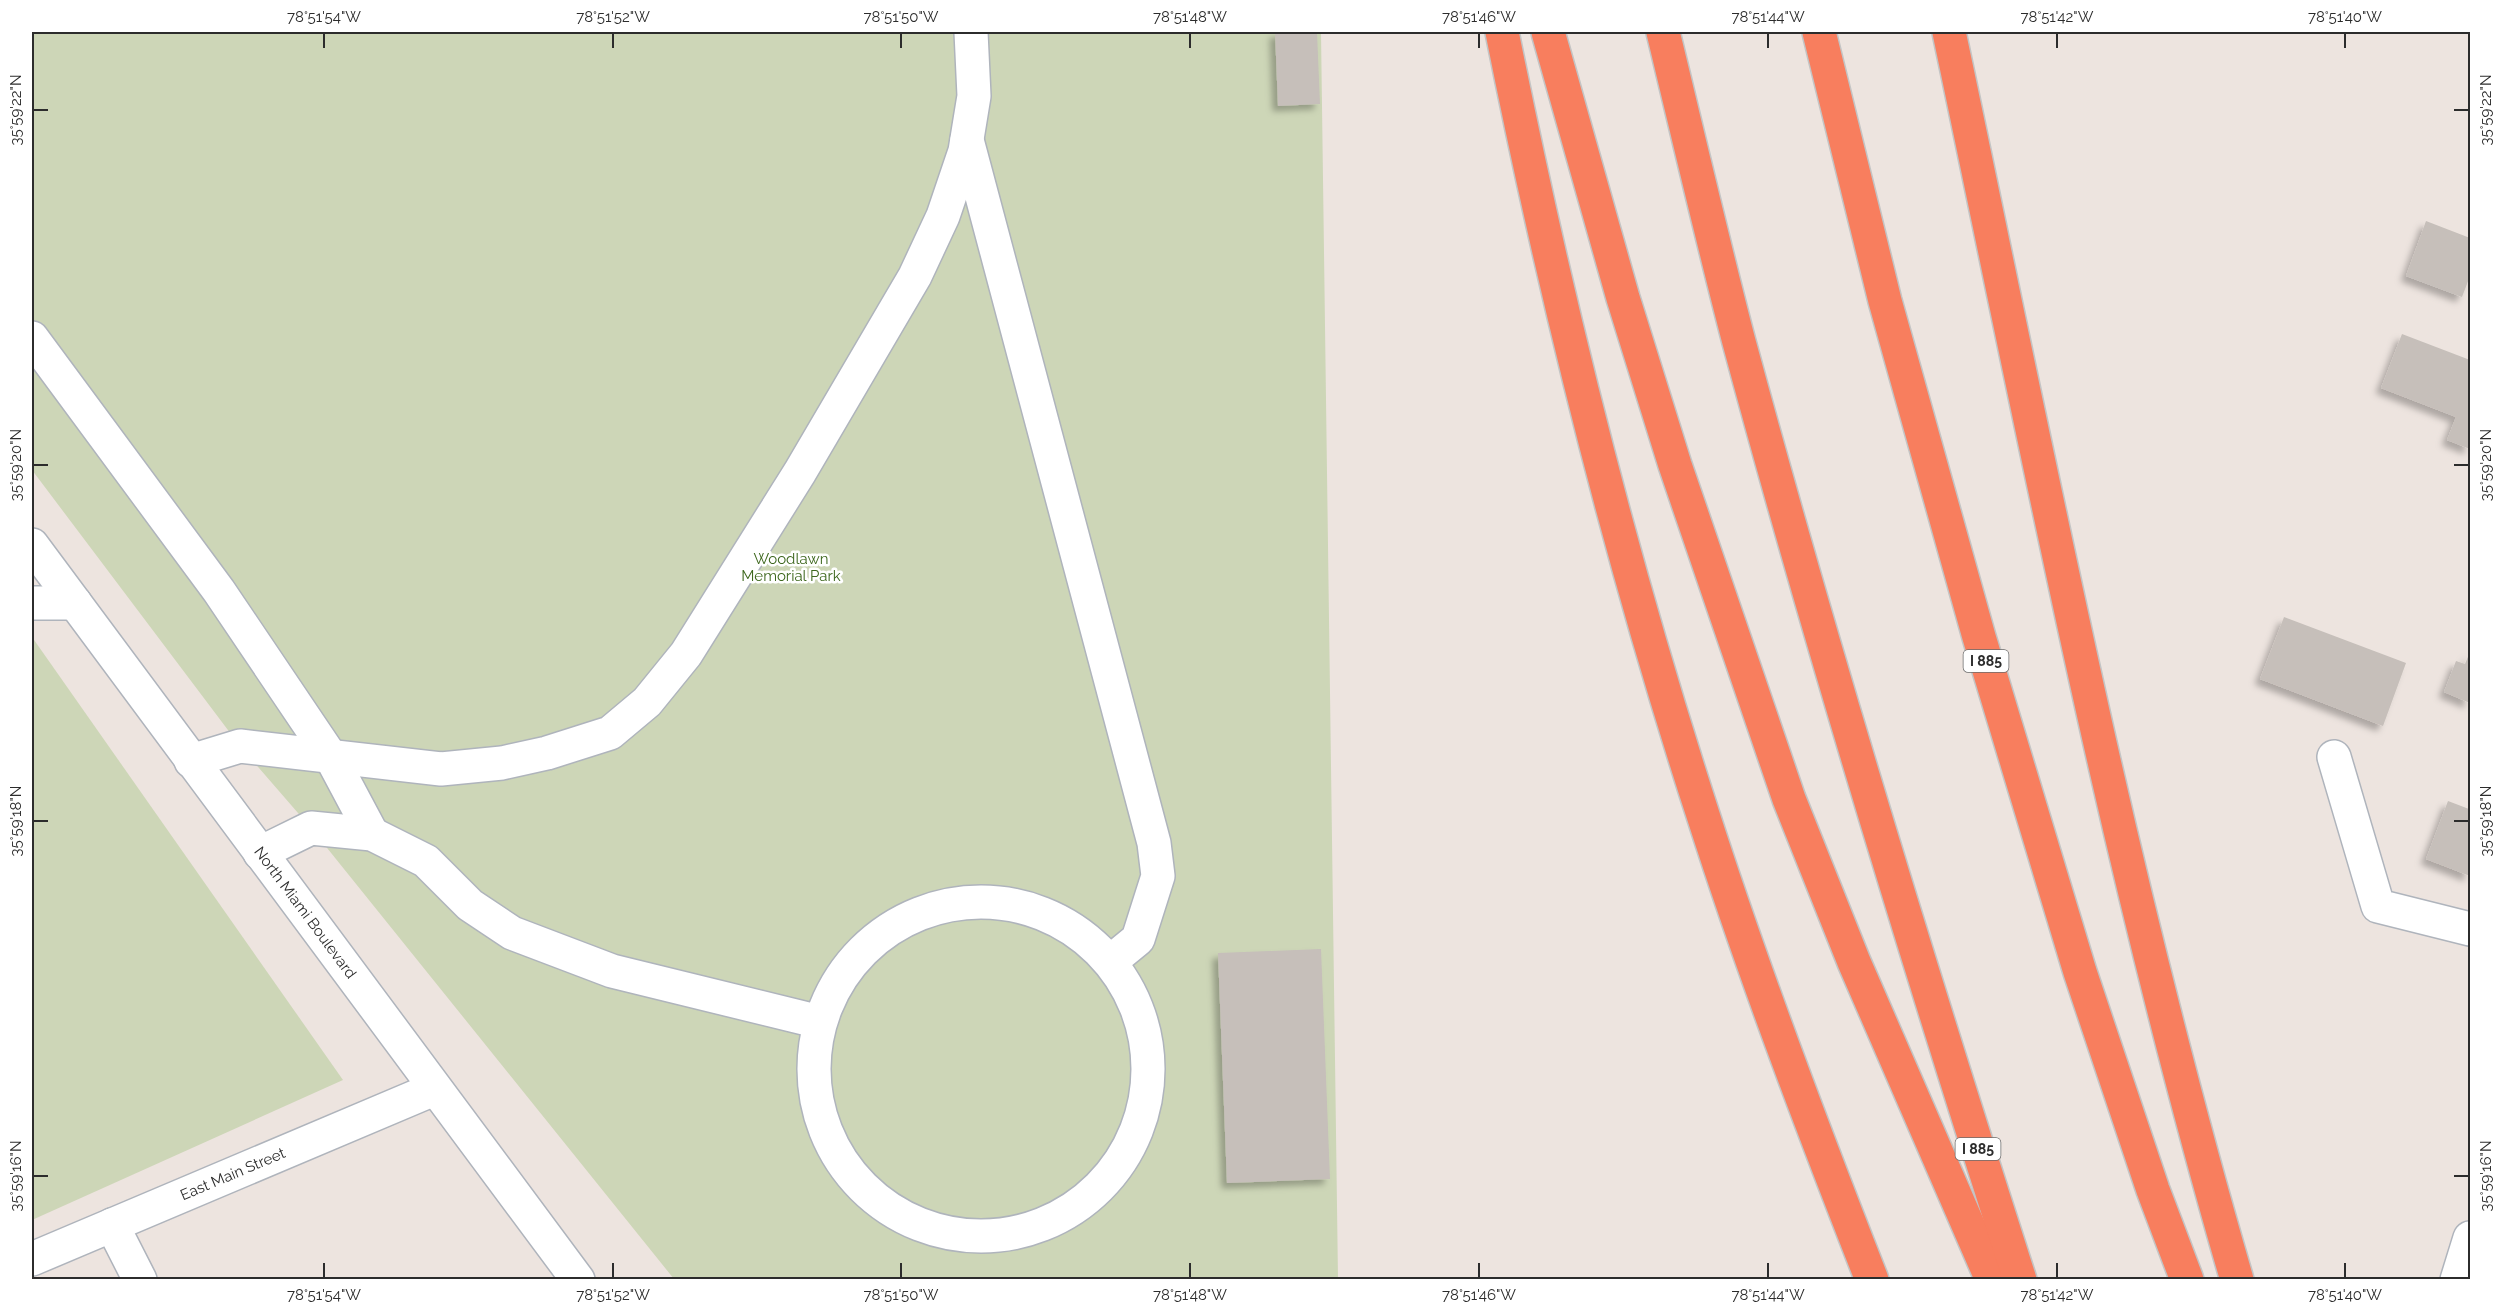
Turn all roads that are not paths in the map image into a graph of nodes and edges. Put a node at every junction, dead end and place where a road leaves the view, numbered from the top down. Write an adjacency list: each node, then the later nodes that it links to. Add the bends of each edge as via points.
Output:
1 (970, 32): 7 (street, via 974,96)
2 (1502, 32): 26 (highway, via 1562,310 1652,650 1756,974)
3 (1548, 32): 27 (highway, via 1675,465 1789,799 1854,962)
4 (1663, 32): 28 (highway, I 885, via 1739,339 1833,679)
5 (1819, 32): 29 (highway, I 885, via 1885,301 1982,648 2080,972 2152,1190)
6 (1949, 32): 30 (highway, via 2134,896 2200,1155)
7 (967, 140): 12 (street, via 943,216 915,276 800,472 692,644 647,702 610,733 501,763 441,769); 18 (street, via 1154,843 1158,876 1138,939)
8 (32, 338): 12 (street, via 219,591)
9 (32, 545): 11 (street, North Miami Boulevard)
10 (32, 603): 11 (street)
11 (75, 603): 14 (street, North Miami Boulevard)
12 (331, 757): 14 (street, via 240,746); 15 (street)
13 (2334, 758): 17 (street, via 2378,906)
14 (191, 761): 16 (street, North Miami Boulevard)
15 (372, 834): 16 (street, via 311,828); 19 (street, via 426,861 470,905 512,933 612,971)
16 (260, 854): 20 (street, North Miami Boulevard)
17 (2470, 929)
18 (1110, 962): 19 (street, via 1078,933 1046,915 990,902 959,903 909,917 871,943 837,983); 19 (street, via 1134,1000 1144,1030 1149,1059 1144,1108 1134,1137 1113,1173 1086,1200 1053,1221 1024,1231 994,1236 934,1230 874,1198 857,1182 838,1157 822,1123 815,1095 813,1056)
19 (820, 1022)
20 (434, 1089): 21 (street, East Main Street); 25 (street, North Miami Boulevard)
21 (112, 1225): 23 (street, East Main Street); 24 (street)
22 (2470, 1238): 31 (street)
23 (32, 1259)
24 (140, 1280)
25 (578, 1280)
26 (1872, 1280)
27 (1992, 1280)
28 (2020, 1280)
29 (2187, 1280)
30 (2237, 1280)
31 (2457, 1280)

